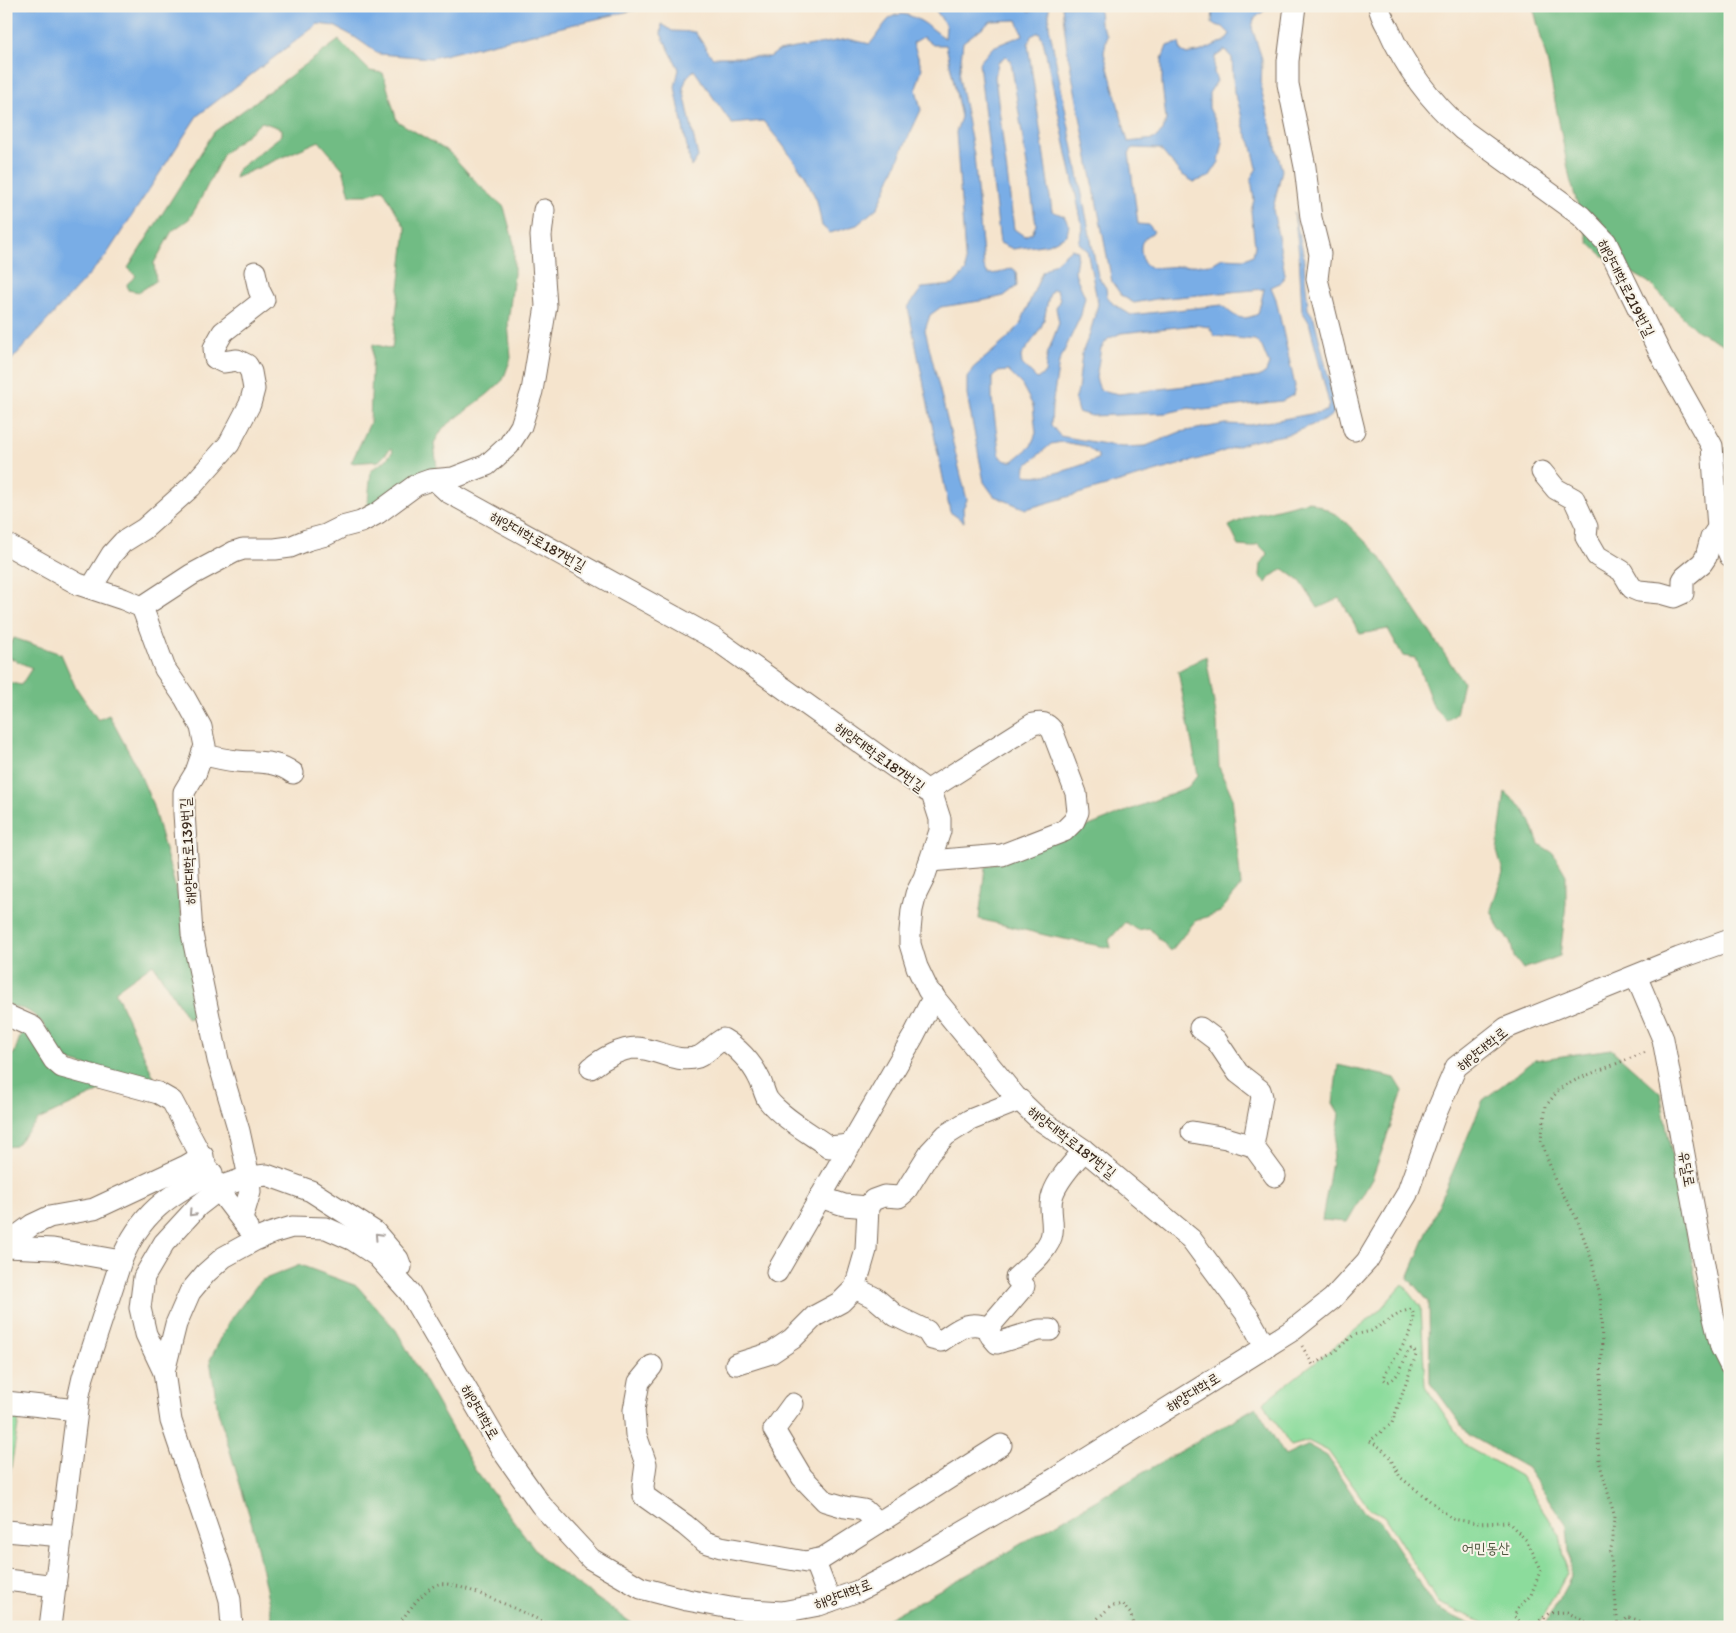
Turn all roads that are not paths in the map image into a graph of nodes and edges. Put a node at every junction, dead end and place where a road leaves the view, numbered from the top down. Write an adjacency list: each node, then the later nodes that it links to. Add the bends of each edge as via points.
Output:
1 (1295, 6): 5 (street, via 1288,84 1320,254 1317,278)
2 (1379, 6): 6 (street, 해양대학로219번길, via 1412,71 1450,119 1581,216 1606,242 1662,357 1712,446)
3 (544, 210): 8 (street, via 542,236 546,306 532,391 521,426 510,445 487,465 453,478)
4 (255, 272): 12 (street, via 264,300 223,332 214,348 216,358 223,362 238,360 247,365 254,389 250,404 229,444 192,487 144,529 123,542)
5 (1354, 430)
6 (1721, 453): 9 (street, 해양대학로219번길)
7 (1542, 472): 9 (street, via 1556,489 1574,499 1587,527 1586,537 1597,556 1622,571 1632,588 1639,591 1674,596 1683,593 1685,576 1702,563)
8 (435, 480): 13 (street, via 416,485 370,518 326,535 290,547 234,552); 16 (street, 해양대학로187번길, via 448,492 715,639)
9 (1718, 528): 11 (street, 해양대학로219번길)
10 (6, 544): 12 (street)
11 (1730, 556)
12 (91, 588): 13 (street)
13 (142, 607): 14 (street, 해양대학로139번길, via 165,668 201,728 205,746)
14 (202, 754): 15 (street, via 235,761 270,762); 31 (street, 해양대학로139번길, via 184,792 192,934 218,1060)
15 (293, 773)
16 (927, 791): 17 (street, 해양대학로187번길, via 932,794 940,819 940,831); 17 (street, via 1040,722 1052,730 1076,793 1078,812 1064,831 1002,855)
17 (930, 861): 20 (street, 해양대학로187번길, via 916,894 910,944 917,967)
18 (1730, 940): 19 (street, 해양대학로)
19 (1636, 976): 43 (street, 해양대학로, via 1506,1028 1456,1067 1407,1194 1367,1261 1332,1298); 45 (street, 유달로, via 1664,1046 1715,1322 1721,1347)
20 (934, 996): 24 (street, 해양대학로187번길); 26 (street)
21 (6, 1015): 29 (street, via 33,1027 62,1067 158,1093 172,1101)
22 (1200, 1028): 27 (street, via 1216,1040 1238,1073 1260,1090 1262,1097)
23 (591, 1068): 26 (street, via 616,1053 636,1048 686,1059 699,1057 723,1039 749,1062 767,1098 777,1109 829,1147)
24 (1020, 1100): 28 (street, 해양대학로187번길, via 1039,1119); 33 (street, via 970,1120 946,1135 930,1152 905,1192 899,1197 884,1196 873,1200)
25 (1192, 1132): 27 (street)
26 (850, 1145): 32 (street)
27 (1253, 1146): 30 (street)
28 (1084, 1150): 41 (street, via 1052,1196 1052,1234 1044,1249 1016,1278 1024,1286); 43 (street, 해양대학로187번길, via 1191,1239 1248,1316)
29 (211, 1173): 31 (street, via 226,1185); 34 (street); 36 (street, via 94,1209 49,1217 32,1225); 37 (street, via 162,1201 145,1219); 47 (street, one-way to 47, via 198,1206 164,1243 144,1277 140,1308 146,1334)
30 (1275, 1176)
31 (249, 1177): 34 (street, 해양대학로139번길, via 250,1192); 40 (street, one-way to 31, via 398,1259 375,1232 311,1191 267,1175)
32 (820, 1197): 33 (street); 38 (street)
33 (868, 1207): 39 (street, via 866,1250)
34 (242, 1219): 35 (street)
35 (255, 1240): 40 (street, 해양대학로, via 292,1227 326,1228 378,1256); 47 (street, 해양대학로, via 224,1258 190,1292 176,1324)
36 (6, 1245): 37 (street, via 53,1249)
37 (121, 1261): 50 (street, via 83,1377)
38 (777, 1272)
39 (855, 1288): 41 (street, via 875,1298 896,1316 928,1331 932,1339 941,1341 966,1325 980,1324); 44 (street, via 841,1302 815,1316 792,1339 771,1353)
40 (410, 1293): 58 (street, 해양대학로, via 502,1450 541,1505 591,1559 641,1588 736,1609 782,1612)
41 (988, 1328): 42 (street, via 997,1343 1039,1330)
42 (1050, 1330)
43 (1266, 1348): 58 (street, 해양대학로, via 1048,1483 897,1571)
44 (736, 1364)
45 (1730, 1364)
46 (652, 1366): 55 (street, via 639,1382 634,1410 636,1435 646,1464 644,1496 705,1542 806,1562)
47 (164, 1372): 60 (street, 해양대학로, via 171,1421 221,1569 230,1600)
48 (6, 1402): 50 (street)
49 (793, 1404): 52 (street, via 774,1430 802,1478 825,1501 864,1510)
50 (76, 1410): 54 (street)
51 (1001, 1445): 52 (street)
52 (878, 1523): 55 (street)
53 (6, 1531): 54 (street)
54 (62, 1536): 57 (street)
55 (814, 1560): 58 (street)
56 (6, 1580): 57 (street)
57 (56, 1586): 59 (street)
58 (830, 1601)
59 (50, 1627)
60 (232, 1627)

